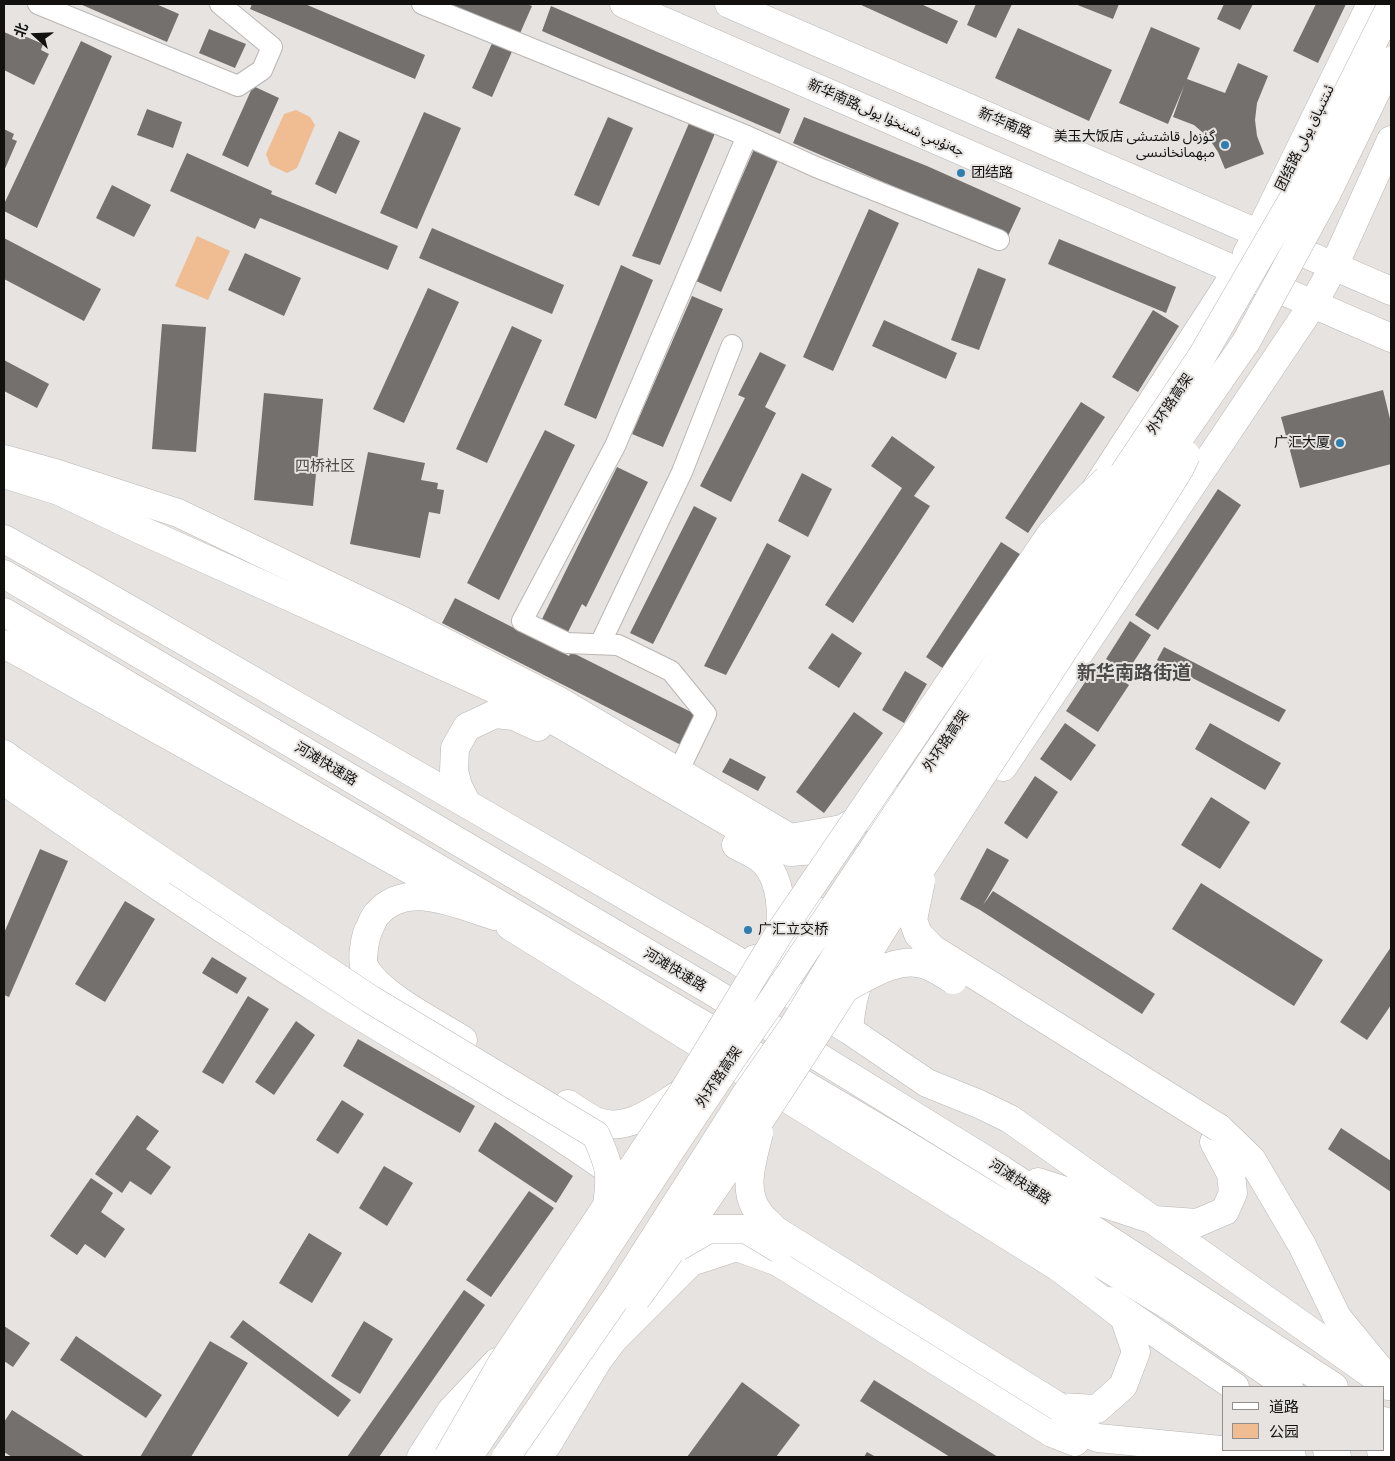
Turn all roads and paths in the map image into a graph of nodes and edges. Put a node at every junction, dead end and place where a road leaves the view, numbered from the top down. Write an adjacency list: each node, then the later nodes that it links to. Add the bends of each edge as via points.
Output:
1 (38, 4): 2 (street, via 238,86 262,70 272,47)
2 (220, 4)
3 (422, 4): 9 (street)
4 (624, 4): 14 (main road, 新华南路جەنۇبىي شىنخۇا يولى)
5 (729, 4): 11 (main road, 新华南路)
6 (1371, 4): 11 (main road, 团结路 ئىتتىپاق يولى)
7 (1391, 6): 20 (main road, 外环路高架, bridge, via 1304,180 1202,356)
8 (1391, 61): 19 (main road, 外环路高架, bridge, via 1328,191 1246,342)
9 (747, 136): 12 (street); 27 (street, via 614,446 522,621 567,643)
10 (1391, 140): 13 (main road)
11 (1259, 233): 13 (main road, 新华南路); 14 (main road, 团结路 ئىتتىپاق يولى)
12 (999, 240)
13 (1334, 266): 15 (main road, 新华南路); 16 (main road)
14 (1237, 271): 16 (main road, 新华南路جەنۇبىي شىنخۇا يولى); 31 (main road, 团结路 ئىتتىپاق يولى)
15 (1391, 291)
16 (1314, 304): 17 (main road); 39 (main road, via 862,974 854,995)
17 (1391, 338)
18 (732, 345): 27 (street, via 682,472)
19 (1215, 387): 34 (main road, bridge, via 1175,476); 67 (main road, 外环路高架, bridge, via 1085,574 885,874 794,1025 746,1094 618,1295)
20 (1144, 444): 33 (main road, bridge, via 1050,534); 66 (main road, 外环路高架, bridge, via 710,1089 594,1270)
21 (4, 459): 29 (main road, via 178,513 395,617 558,701)
22 (4, 474): 33 (main road, via 59,491 481,683 520,702 768,845 791,852 826,849)
23 (4, 539): 32 (main road)
24 (4, 574): 45 (main road, 河滩快速路, via 710,990)
25 (4, 612): 55 (main road, 河滩快速路, via 900,1141 1176,1310)
26 (4, 644): 35 (main road)
27 (600, 644): 29 (street, via 618,644 671,671 706,714)
28 (4, 754): 47 (main road, bridge, via 370,998 596,1135 609,1166)
29 (678, 772): 31 (main road, via 790,838 842,829)
30 (4, 781): 46 (main road, via 323,993 577,1146)
31 (894, 800): 37 (main road, 团结路 ئىتتىپاق يولى, via 809,931 765,958)
32 (467, 804): 36 (main road, via 454,771 455,748 467,727 495,714 514,716 556,735 766,862 777,883 782,915); 37 (main road)
33 (843, 840): 36 (main road, bridge)
34 (924, 864): 38 (main road, bridge); 44 (main road, bridge, via 913,920 918,934 934,949)
35 (495, 916): 40 (main road); 41 (main road, via 440,899 416,896 394,900 376,915 364,940 364,966 375,982 395,998 596,1121 620,1125 647,1114)
36 (780, 932): 41 (main road, bridge)
37 (738, 961): 39 (main road)
38 (845, 989): 43 (main road, bridge); 44 (main road, bridge, via 901,963 924,964)
39 (848, 1030): 48 (main road, via 927,1083 1010,1119)
40 (707, 1048): 42 (main road); 46 (main road, via 706,1073)
41 (683, 1092): 47 (main road, bridge)
42 (807, 1110): 50 (main road); 51 (main road, via 780,1114 769,1122 720,1199)
43 (762, 1118): 49 (main road, bridge); 59 (main road, bridge, via 749,1175 758,1212 775,1230)
44 (1217, 1135): 48 (main road, via 1231,1174 1233,1193 1225,1211 1197,1223); 53 (main road, via 1252,1160 1302,1245 1337,1317)
45 (1002, 1170): 48 (main road); 56 (main road, 河滩快速路)
46 (630, 1185): 64 (main road)
47 (607, 1206): 52 (main road, bridge)
48 (1154, 1220): 57 (main road)
49 (672, 1250): 58 (main road, bridge); 59 (main road, bridge, via 709,1229 746,1229)
50 (1048, 1260): 54 (main road); 59 (main road, via 1124,1317 1136,1352 1123,1386 1097,1409)
51 (614, 1339): 60 (main road, via 691,1262 738,1247 778,1262 1052,1433 1099,1452); 70 (main road)
52 (516, 1341): 63 (main road, bridge, via 451,1411); 65 (main road, bridge)
53 (1391, 1383)
54 (1234, 1386)
55 (1288, 1386)
56 (1332, 1386)
57 (1391, 1388)
58 (552, 1412): 68 (main road); 69 (main road)
59 (1056, 1414): 60 (main road, via 1098,1438)
60 (1147, 1443): 61 (main road)
61 (1222, 1450)
62 (1230, 1451): 71 (main road)
63 (420, 1457)
64 (441, 1457)
65 (448, 1457)
66 (468, 1457)
67 (506, 1457)
68 (520, 1457)
69 (529, 1457)
70 (539, 1457)
71 (1292, 1457)

